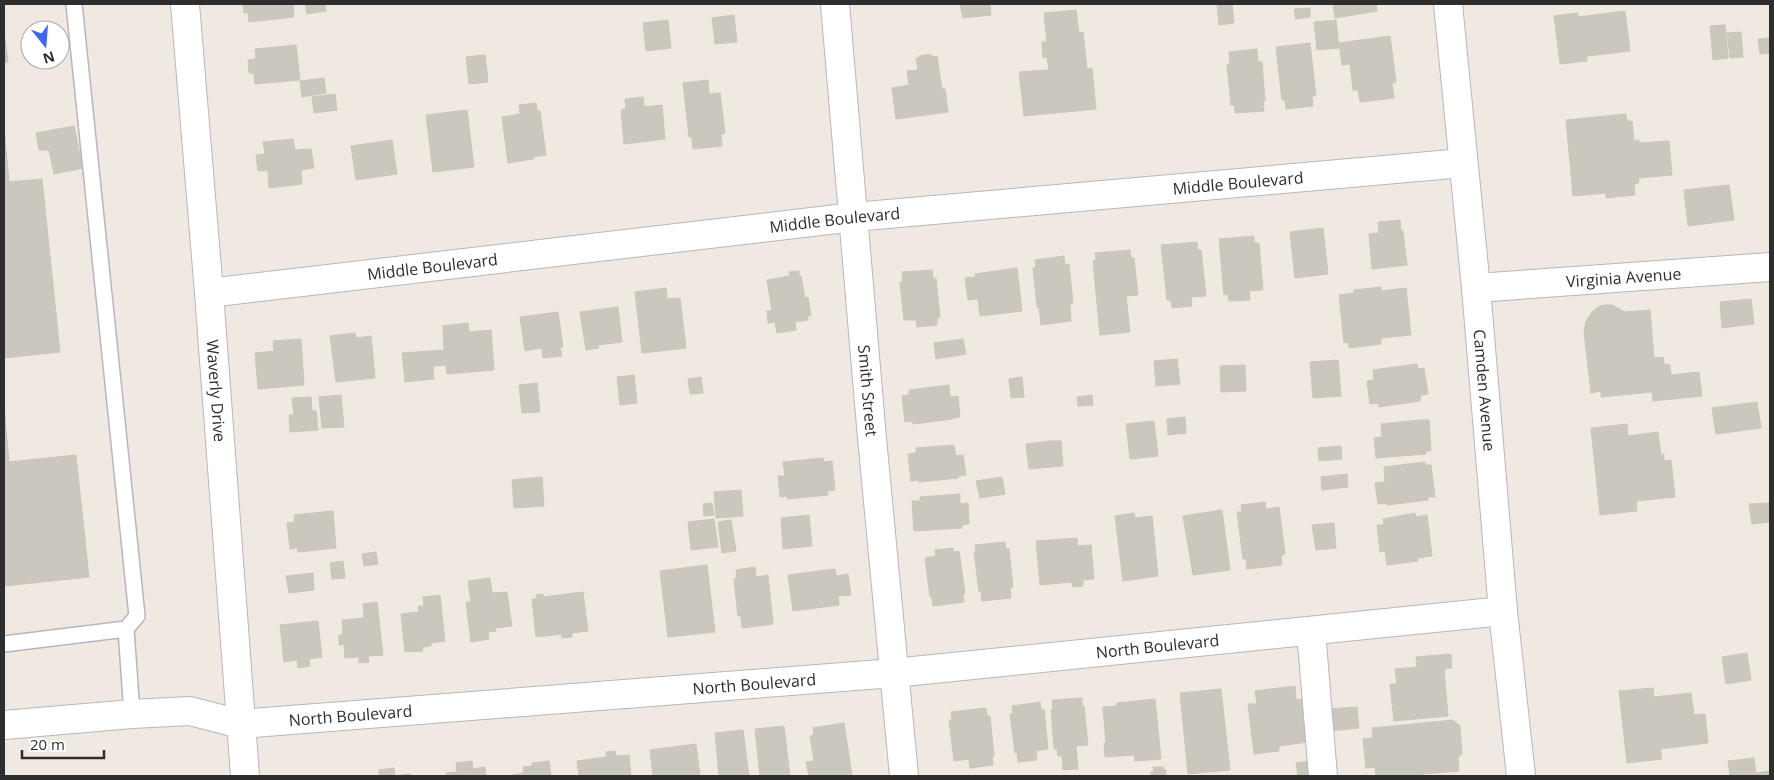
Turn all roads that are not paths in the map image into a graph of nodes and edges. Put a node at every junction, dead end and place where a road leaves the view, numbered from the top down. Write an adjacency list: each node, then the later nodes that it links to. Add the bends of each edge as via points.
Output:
1 (74, 4): 11 (lane, via 137,616)
2 (185, 4): 9 (street, Waverly Drive)
3 (835, 4): 6 (street, Smith Street)
4 (1448, 4): 5 (street, Camden Avenue)
5 (1463, 163): 6 (street, Middle Boulevard); 8 (street, Camden Avenue)
6 (854, 217): 9 (street, Middle Boulevard); 14 (street, Smith Street)
7 (1770, 266): 8 (street, Virginia Avenue)
8 (1476, 288): 10 (street, Camden Avenue)
9 (209, 293): 16 (street, Waverly Drive)
10 (1503, 611): 12 (street, North Boulevard); 21 (street, Camden Avenue)
11 (126, 629): 13 (lane); 15 (lane)
12 (1311, 631): 14 (street, North Boulevard); 20 (street)
13 (4, 644)
14 (894, 673): 16 (street, North Boulevard); 19 (street, Smith Street)
15 (132, 714): 16 (street, North Boulevard, via 190,711); 17 (street, North Boulevard)
16 (240, 724): 18 (street, Waverly Drive)
17 (4, 725)
18 (245, 776)
19 (904, 776)
20 (1323, 776)
21 (1521, 776)

